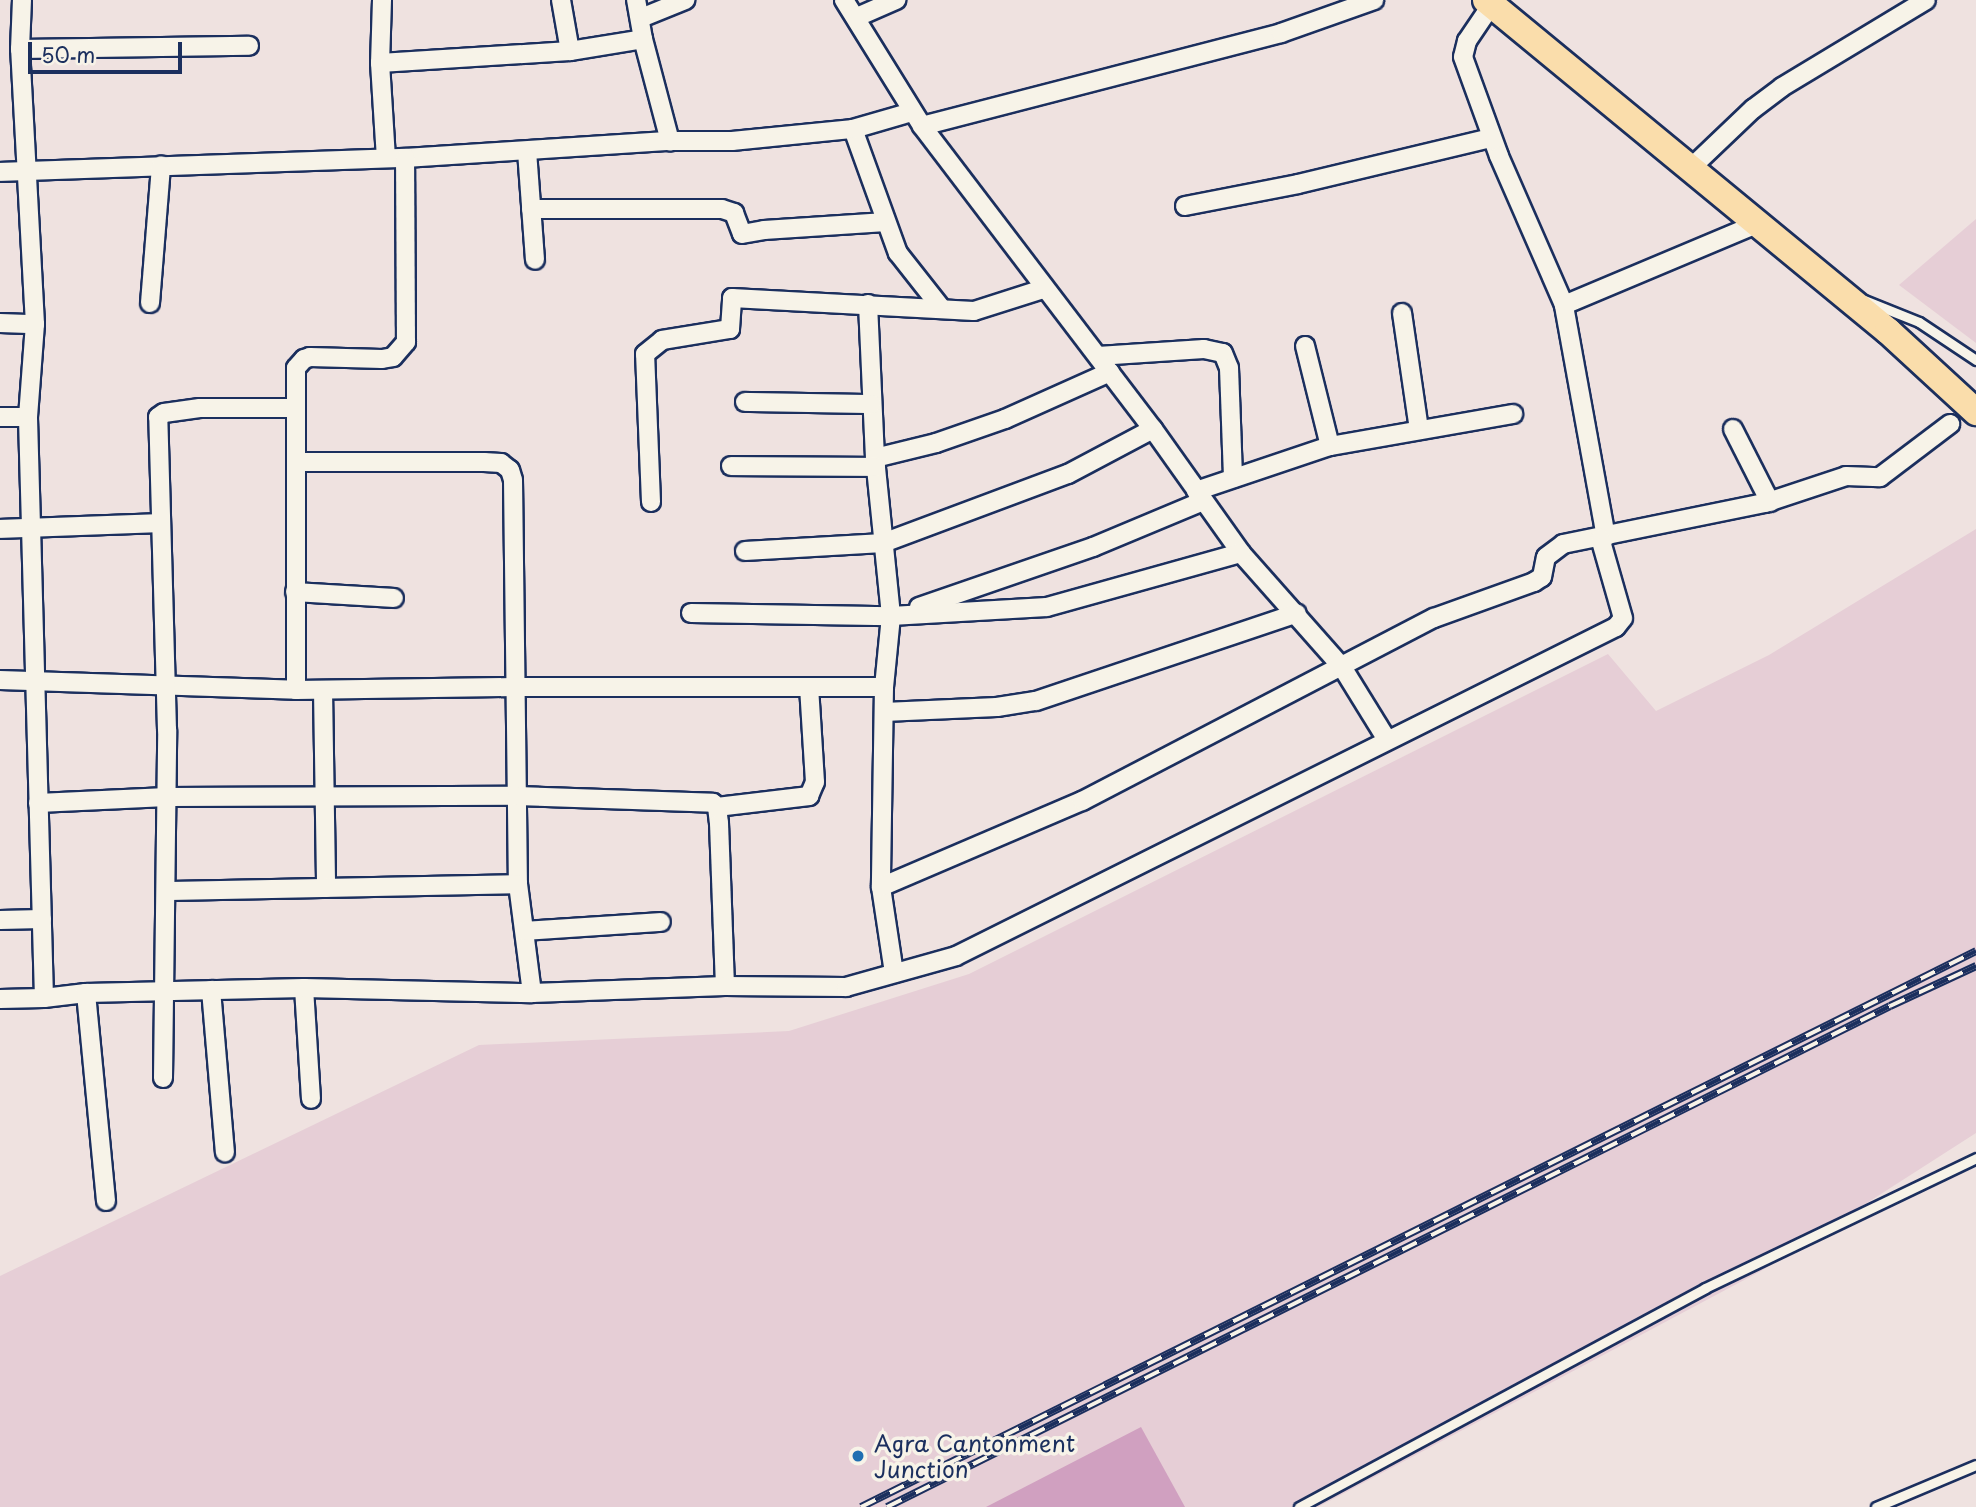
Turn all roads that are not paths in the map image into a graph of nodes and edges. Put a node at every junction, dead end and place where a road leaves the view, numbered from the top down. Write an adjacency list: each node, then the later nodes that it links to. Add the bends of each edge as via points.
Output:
1 (22, 0): 15 (street)
2 (382, 0): 17 (street)
3 (561, 0): 16 (street)
4 (636, 0): 11 (street)
5 (685, 0): 11 (street)
6 (844, 0): 12 (street)
7 (897, 0): 12 (street)
8 (1374, 0): 18 (street, via 1282,33)
9 (1926, 0): 26 (street, via 1782,87)
10 (1489, 2): 20 (street, via 1463,57); 26 (main road, via 1637,127)
11 (641, 18): 13 (street)
12 (857, 18): 18 (street)
13 (643, 38): 16 (street); 21 (street)
14 (248, 46): 15 (street)
15 (20, 49): 28 (street)
16 (570, 51): 17 (street)
17 (380, 62): 23 (street)
18 (917, 119): 19 (street); 34 (street)
19 (853, 129): 21 (street, via 732,141); 31 (street)
20 (1491, 138): 29 (street); 38 (street)
21 (670, 141): 22 (street)
22 (527, 151): 24 (street); 30 (street)
23 (386, 158): 24 (street); 25 (street)
24 (405, 158): 49 (street, via 406,342 393,357 382,359 304,359 296,368)
25 (161, 165): 28 (street); 36 (street)
26 (1692, 167): 32 (main road)
27 (0, 172): 28 (street)
28 (28, 172): 42 (street)
29 (1185, 206)
30 (531, 209): 31 (street, via 722,209 734,213 743,234); 33 (street)
31 (886, 222): 39 (street, via 898,253)
32 (1757, 223): 35 (main road); 38 (street)
33 (535, 260)
34 (1043, 289): 39 (street, via 984,309); 44 (street)
35 (1844, 296): 45 (lane, via 1867,300 1919,322); 50 (main road)
36 (150, 303)
37 (868, 304): 39 (street); 48 (street); 64 (street, via 734,297 730,329 663,340 650,347 645,354)
38 (1564, 305): 69 (street)
39 (942, 309)
40 (1402, 313): 57 (street)
41 (0, 323): 42 (street)
42 (35, 324): 53 (street)
43 (1305, 346): 58 (street)
44 (1098, 356): 46 (street); 62 (street, via 1204,349 1223,352 1229,368)
45 (1976, 360)
46 (1110, 372): 55 (street); 60 (street, via 1005,419)
47 (745, 402): 48 (street)
48 (872, 404): 60 (street)
49 (296, 408): 59 (street); 66 (street, via 200,408 158,417)
50 (1976, 412)
51 (1513, 414): 57 (street)
52 (0, 417): 53 (street)
53 (27, 417): 67 (street)
54 (1950, 424): 65 (street, via 1880,477 1846,476)
55 (1153, 429): 63 (street); 70 (street, via 1068,474)
56 (1733, 429): 65 (street)
57 (1419, 430): 58 (street)
58 (1330, 446): 62 (street)
59 (296, 462): 73 (street); 82 (street, via 484,462 501,463 510,470)
60 (876, 463): 61 (street); 70 (street)
61 (731, 466)
62 (1233, 478): 63 (street)
63 (1200, 496): 72 (street); 77 (street, via 1093,547)
64 (651, 502)
65 (1770, 502): 69 (street)
66 (160, 523): 67 (street); 81 (street)
67 (30, 528): 68 (street); 80 (street)
68 (0, 529)
69 (1603, 537): 78 (street, via 1563,544 1546,557 1542,577 1534,582 1434,618); 88 (street, via 1623,618 1620,624)
70 (884, 543): 71 (street); 77 (street)
71 (744, 551)
72 (1241, 553): 76 (street); 77 (street, via 1048,607)
73 (295, 592): 74 (street); 85 (street)
74 (394, 598)
75 (691, 612): 77 (street)
76 (1297, 614): 78 (street); 87 (street, via 1036,701)
77 (897, 615): 84 (street)
78 (1342, 667): 88 (street); 95 (street, via 1082,801)
79 (0, 680): 80 (street)
80 (33, 680): 81 (street); 92 (street)
81 (166, 687): 85 (street); 90 (street)
82 (516, 687): 83 (street); 86 (street); 89 (street)
83 (808, 687): 84 (street); 93 (street, via 815,782 808,796)
84 (884, 687): 87 (street)
85 (296, 690): 86 (street)
86 (323, 690): 91 (street)
87 (884, 712): 95 (street)
88 (1387, 740): 102 (street, via 956,956)
89 (517, 796): 91 (street); 93 (street, via 708,802); 94 (street)
90 (167, 797): 91 (street); 92 (street); 97 (street)
91 (323, 798): 96 (street)
92 (38, 803): 98 (street)
93 (717, 807): 103 (street)
94 (518, 884): 96 (street); 101 (street)
95 (881, 887): 102 (street)
96 (326, 888): 97 (street)
97 (166, 891): 106 (street)
98 (42, 919): 99 (street); 109 (street)
99 (0, 920)
100 (661, 922): 101 (street)
101 (525, 931): 108 (street)
102 (894, 973): 103 (street, via 846,987)
103 (725, 986): 108 (street)
104 (304, 988): 105 (street); 108 (street); 112 (street)
105 (211, 990): 106 (street); 113 (street)
106 (165, 991): 107 (street); 111 (street)
107 (86, 993): 109 (street); 115 (street)
108 (532, 993)
109 (44, 998): 110 (street)
110 (0, 999)
111 (163, 1078)
112 (312, 1099)
113 (225, 1152)
114 (1976, 1158): 117 (lane, via 1704,1288)
115 (106, 1201)
116 (1976, 1465): 118 (lane)
117 (1299, 1507)
118 (1876, 1507)

